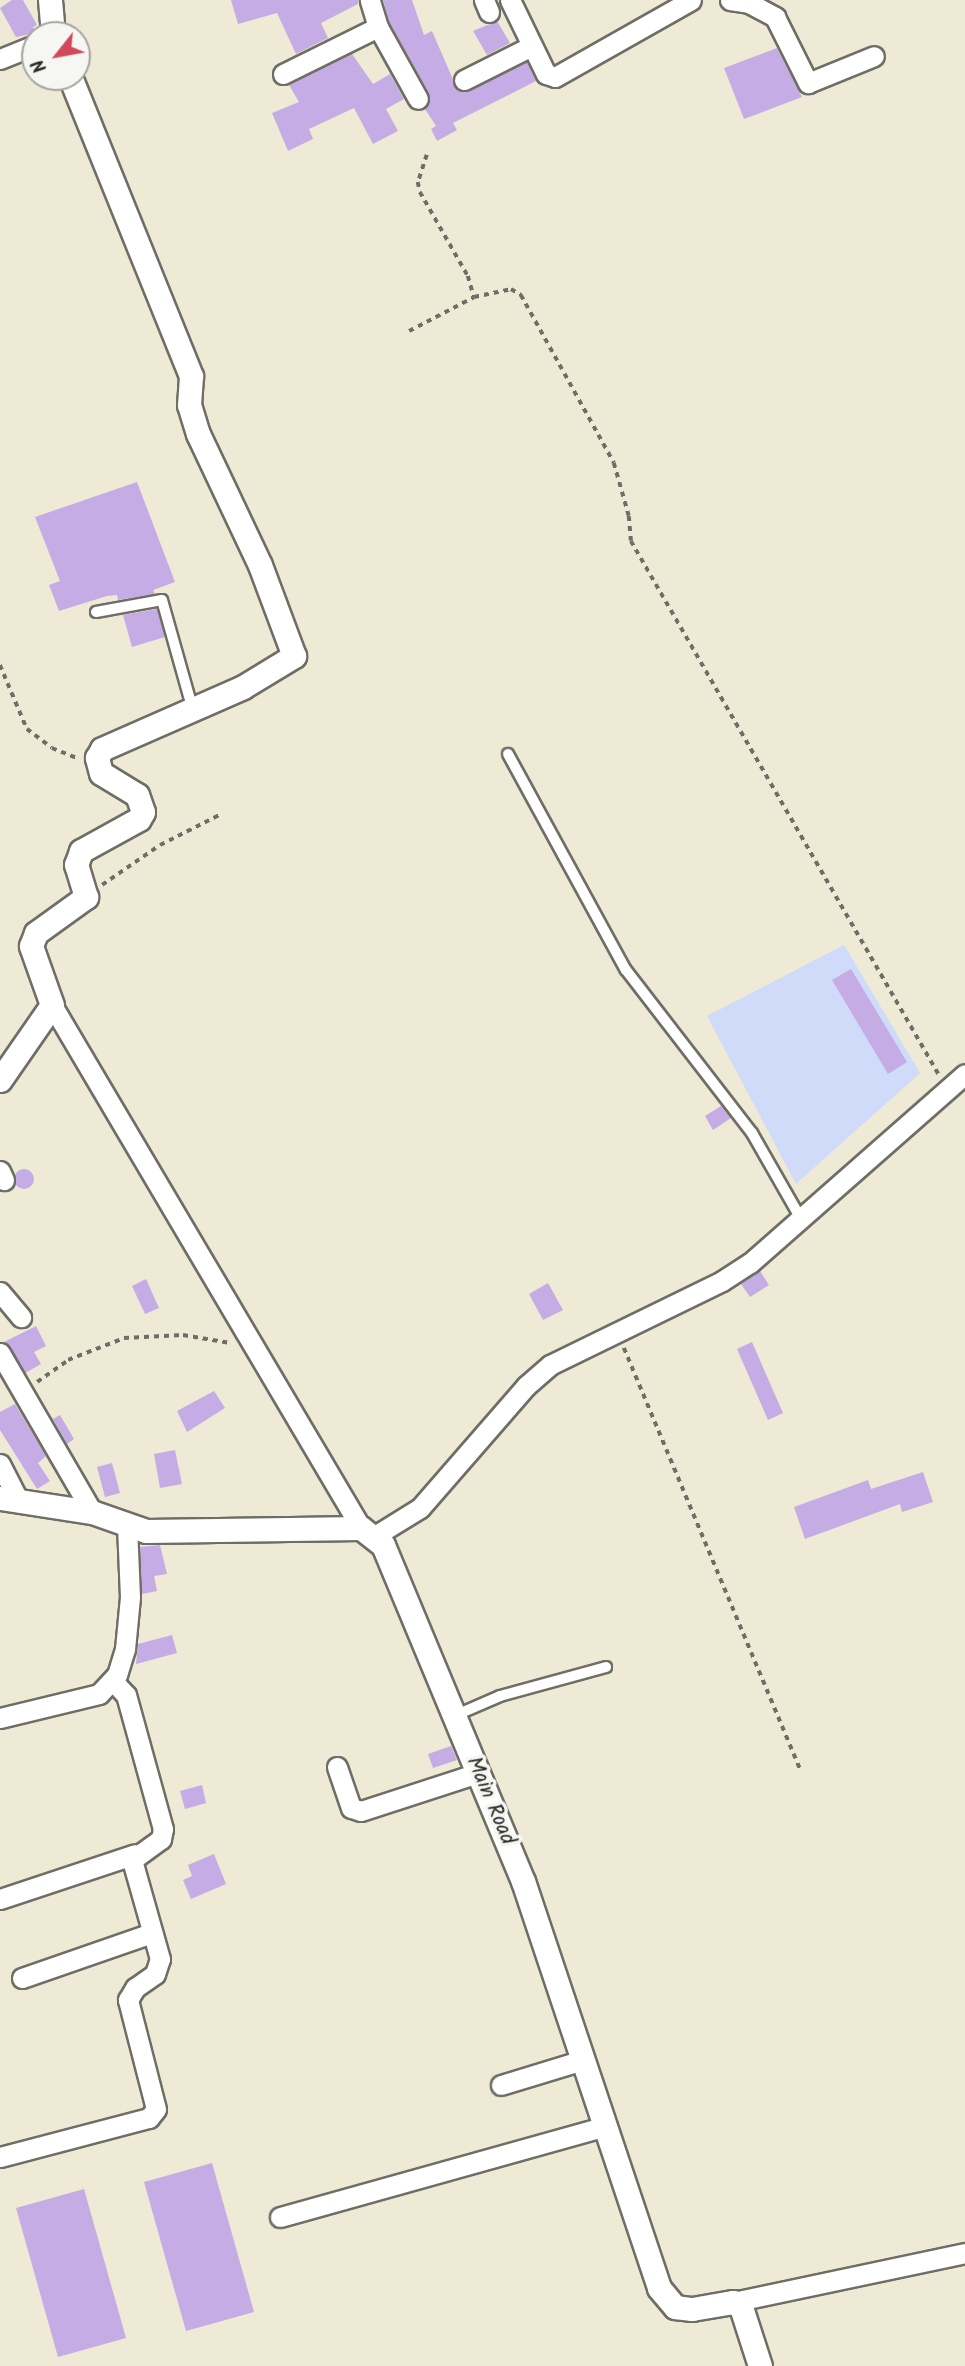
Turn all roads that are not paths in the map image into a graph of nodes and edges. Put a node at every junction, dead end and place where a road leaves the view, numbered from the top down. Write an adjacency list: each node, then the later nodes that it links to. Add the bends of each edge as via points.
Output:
1 (50, 0): 6 (street)
2 (370, 0): 7 (street)
3 (510, 0): 8 (street)
4 (691, 0): 8 (street, via 555,77 546,74)
5 (730, 0): 10 (street, via 749,3 775,17 808,83)
6 (52, 21)
7 (378, 27): 12 (street); 15 (street)
8 (530, 47): 13 (street)
9 (21, 51): 11 (street)
10 (874, 56)
11 (0, 60)
12 (283, 74)
13 (464, 80)
14 (75, 91): 17 (street, via 191,376 189,405 198,434 294,648 288,663)
15 (418, 99)
16 (96, 612): 17 (lane, via 162,600)
17 (192, 707): 19 (street, via 102,749 97,766 137,795 143,812 139,819 81,851 76,865 86,897 32,940)
18 (508, 754): 22 (lane, via 626,970 752,1133)
19 (52, 1005): 21 (street); 30 (street)
20 (965, 1074): 22 (street)
21 (0, 1080)
22 (801, 1219): 30 (street, via 722,1281 550,1365 526,1386 420,1508)
23 (0, 1292): 24 (street)
24 (21, 1317)
25 (0, 1353): 28 (street)
26 (0, 1464): 27 (street)
27 (9, 1498): 28 (street)
28 (92, 1513): 29 (street)
29 (127, 1524): 30 (street, via 146,1531 187,1533); 32 (street, via 130,1597 125,1649)
30 (367, 1533): 33 (street, Main Road, via 383,1545)
31 (606, 1667): 33 (lane, via 500,1696)
32 (113, 1681): 34 (street, via 99,1694); 37 (street, via 125,1695 163,1829 161,1839)
33 (454, 1716): 36 (street, Main Road)
34 (0, 1718)
35 (337, 1767): 36 (street, via 351,1808 361,1811)
36 (478, 1773): 41 (street, Main Road, via 523,1881)
37 (135, 1854): 38 (street); 39 (street, via 132,1867)
38 (0, 1899)
39 (152, 1933): 40 (street); 44 (street, via 159,1968 128,2000 154,2114)
40 (22, 1978)
41 (583, 2060): 42 (street); 43 (street, Main Road)
42 (501, 2085)
43 (605, 2126): 45 (street); 47 (street, Main Road, via 659,2288 667,2300 692,2309)
44 (1, 2152)
45 (280, 2217)
46 (965, 2253): 47 (street)
47 (733, 2302): 48 (street, via 746,2316)
48 (760, 2366)

